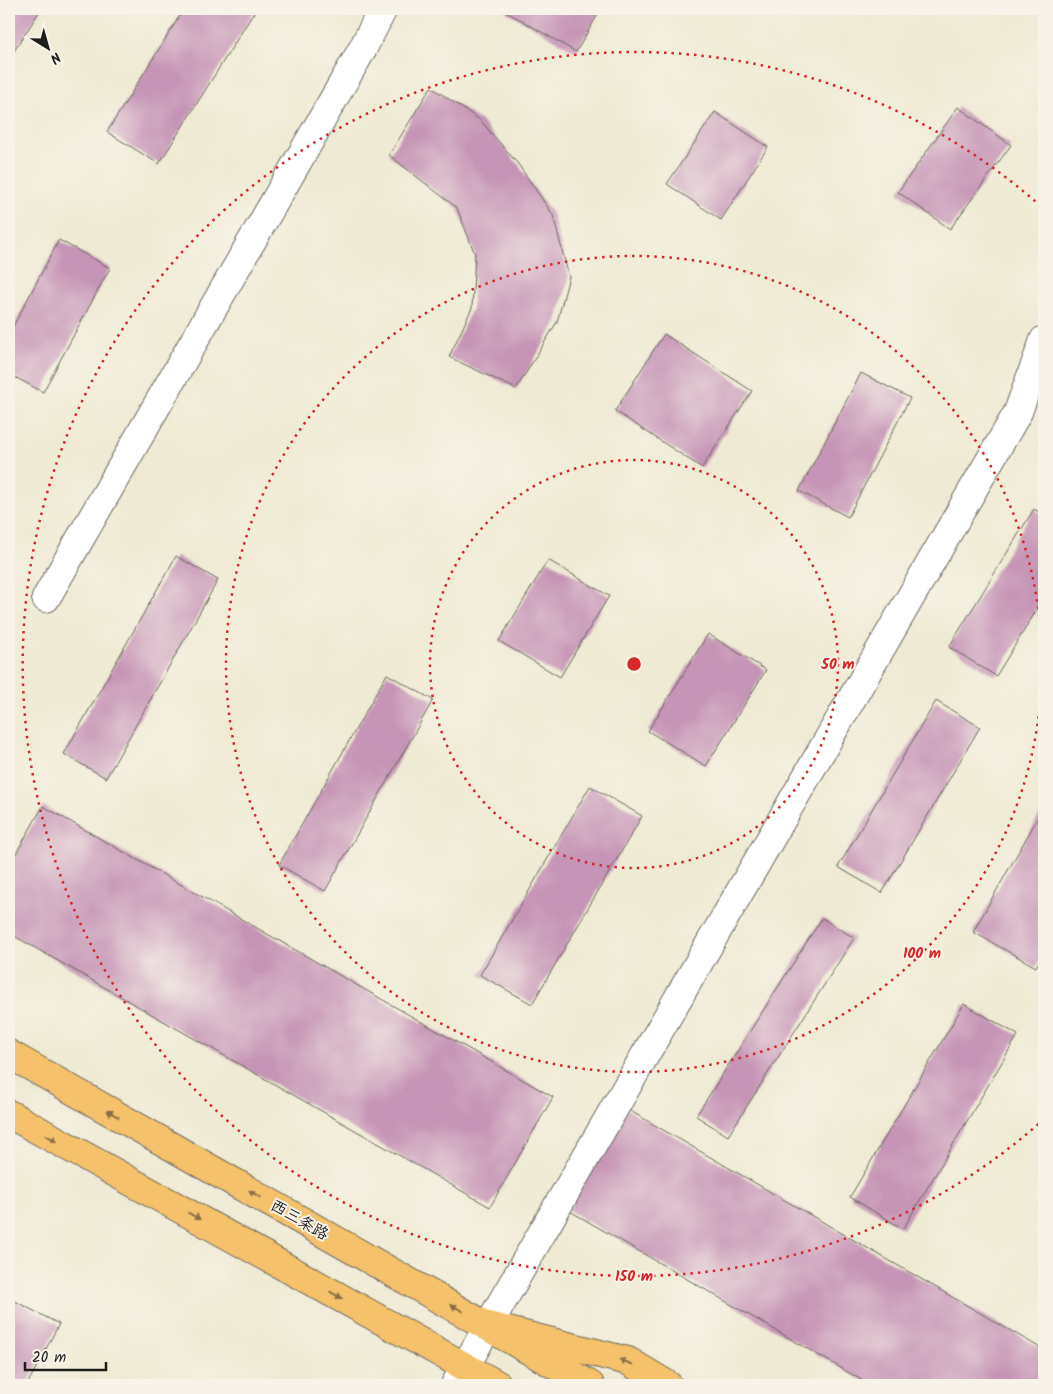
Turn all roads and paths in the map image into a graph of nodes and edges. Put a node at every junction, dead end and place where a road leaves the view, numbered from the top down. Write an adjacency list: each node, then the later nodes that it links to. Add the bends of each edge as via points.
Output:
1 (383, 9): 3 (street)
2 (1044, 340): 6 (street, via 1018,412)
3 (46, 598)
4 (9, 1054): 6 (main road, 西三条路, one-way to 4)
5 (9, 1114): 7 (main road, one-way to 7)
6 (488, 1326): 7 (street); 10 (main road, 西三条路); 11 (main road, one-way to 6, via 628,1361)
7 (460, 1376): 8 (main road); 9 (main road)
8 (485, 1385)
9 (498, 1385)
10 (590, 1385)
11 (668, 1385)

